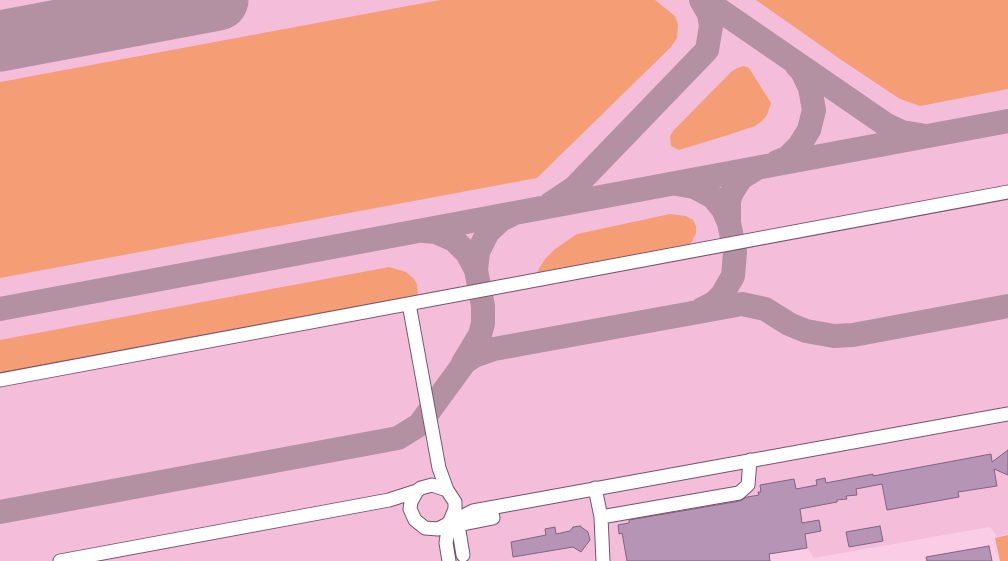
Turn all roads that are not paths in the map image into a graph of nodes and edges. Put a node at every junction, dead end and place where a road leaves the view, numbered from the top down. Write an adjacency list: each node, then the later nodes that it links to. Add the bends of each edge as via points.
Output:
1 (1008, 192): 2 (street)
2 (408, 304): 3 (street); 6 (street)
3 (0, 380)
4 (1008, 414): 5 (street)
5 (750, 460): 8 (street); 16 (street, via 748,485 739,493)
6 (439, 468): 7 (street, via 437,480); 9 (street)
7 (432, 484): 9 (street); 10 (street)
8 (595, 488): 13 (street); 16 (street)
9 (447, 490): 12 (street)
10 (417, 491): 11 (street); 14 (street)
11 (389, 500): 14 (street); 21 (street)
12 (454, 502): 15 (street); 17 (street, via 455,509)
13 (491, 508): 15 (street); 20 (street, via 493,518 458,525)
14 (410, 509): 18 (street, via 415,520 425,528)
15 (473, 511): 17 (street)
16 (601, 516): 23 (street)
17 (449, 522): 18 (street, via 438,529); 19 (street)
18 (431, 529): 19 (street)
19 (446, 543): 22 (street)
20 (463, 555)
21 (60, 561)
22 (449, 561)
23 (603, 561)

